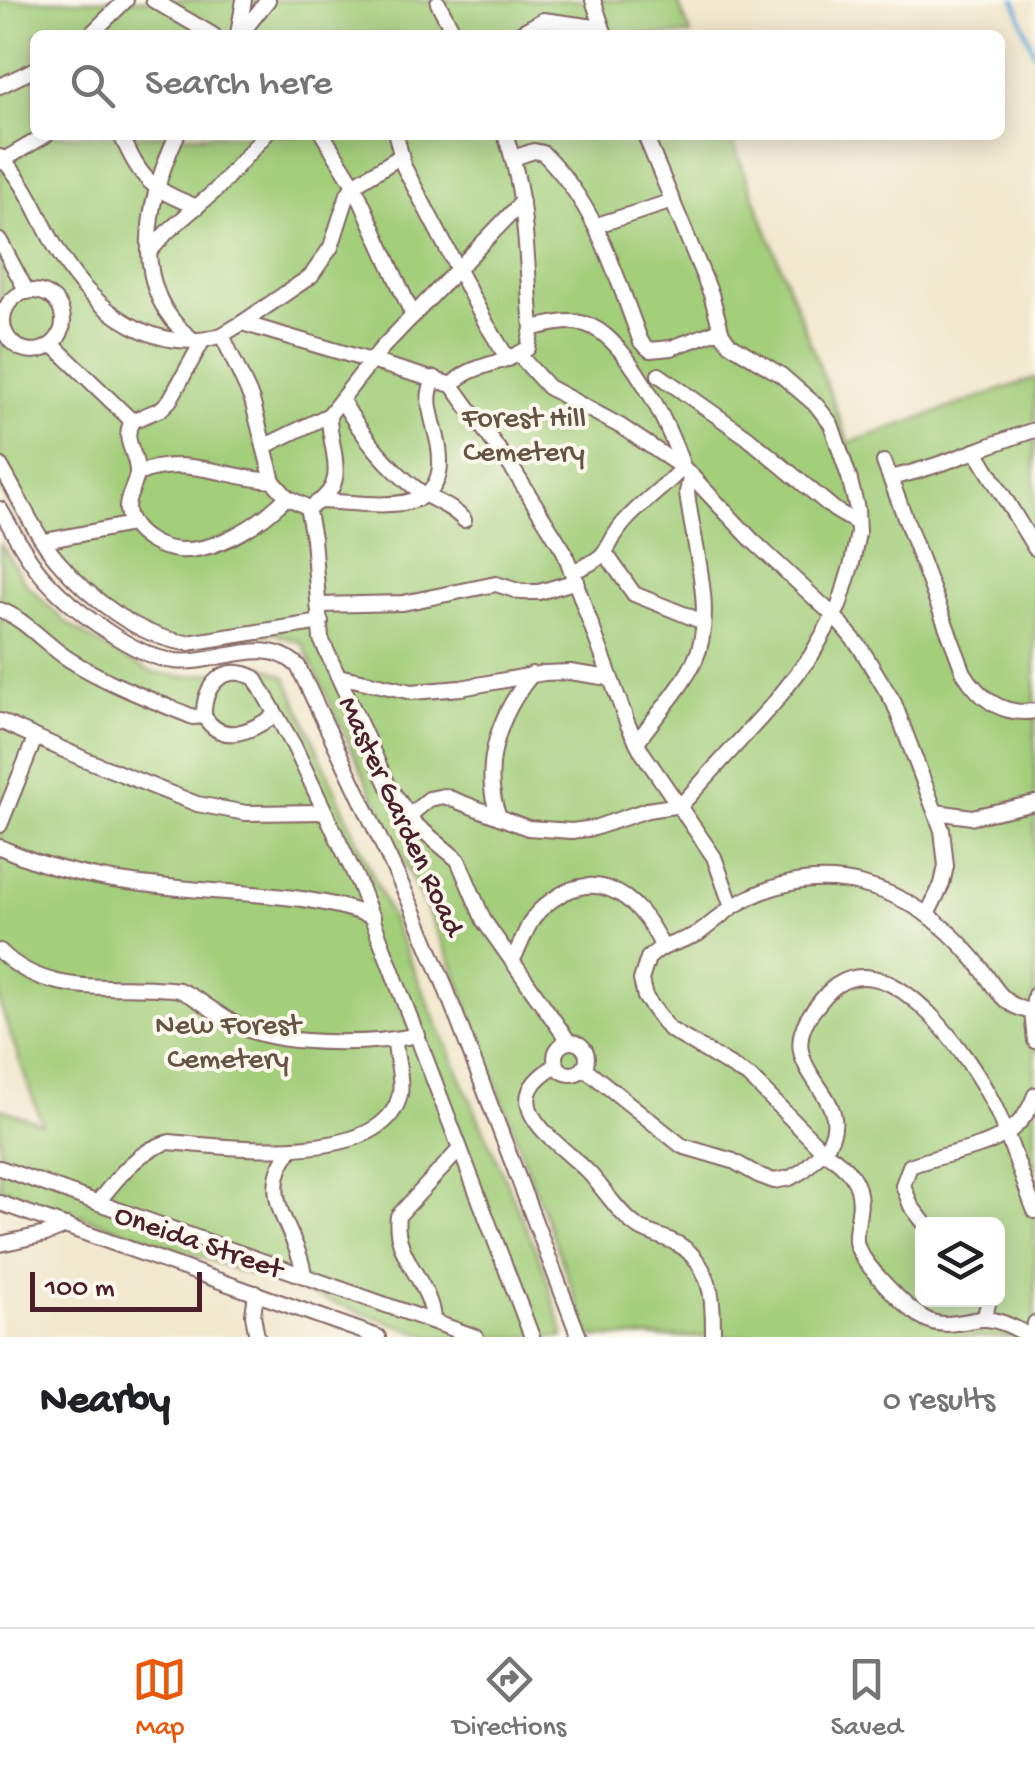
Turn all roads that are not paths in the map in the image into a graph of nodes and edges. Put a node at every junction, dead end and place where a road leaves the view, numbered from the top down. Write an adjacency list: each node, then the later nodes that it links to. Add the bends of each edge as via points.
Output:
1 (126, 0): 7 (street)
2 (153, 0): 8 (street)
3 (244, 0): 9 (street)
4 (268, 0): 10 (street)
5 (593, 0): 14 (street)
6 (439, 1): 11 (street)
7 (95, 30)
8 (204, 30)
9 (240, 30)
10 (243, 30)
11 (453, 30)
12 (525, 30): 13 (street, via 542,20)
13 (593, 30)
14 (602, 30)
15 (30, 71): 16 (street)
16 (0, 86)
17 (37, 140): 27 (street)
18 (123, 140): 29 (street)
19 (175, 140): 29 (street)
20 (261, 140): 32 (street)
21 (326, 140): 28 (street)
22 (397, 140): 25 (street)
23 (507, 140): 26 (street)
24 (647, 140): 30 (street)
25 (401, 156): 28 (street); 36 (street)
26 (514, 158): 31 (street); 33 (street, via 543,153)
27 (1, 160): 43 (street, via 97,302 134,328)
28 (354, 185): 38 (street); 39 (street, via 331,248 311,276)
29 (156, 188): 32 (street); 35 (street)
30 (673, 200): 33 (street); 41 (street)
31 (522, 202): 36 (street); 40 (street)
32 (197, 207): 35 (street)
33 (597, 225): 45 (street)
34 (0, 241): 37 (street)
35 (149, 251): 43 (street, via 155,291 174,322)
36 (457, 268): 38 (street); 47 (street)
37 (27, 292): 44 (street, via 50,296 61,312 61,333); 44 (street, via 8,305 4,332 27,351)
38 (412, 316): 49 (street)
39 (242, 323): 42 (street); 49 (street)
40 (532, 328): 47 (street, via 528,348); 48 (street, via 583,323 608,336)
41 (720, 330): 46 (street); 73 (street, via 730,344 805,394 830,424)
42 (222, 335): 43 (street); 60 (street, via 238,363)
43 (198, 340): 56 (street, via 170,400)
44 (52, 344): 56 (street)
45 (647, 348): 46 (street); 48 (street); 50 (street)
46 (671, 348): 50 (street)
47 (513, 357): 52 (street, via 468,372); 65 (street, via 548,387)
48 (625, 358): 53 (street)
49 (370, 363): 51 (street); 54 (street)
50 (659, 371): 53 (street); 73 (street)
51 (435, 378): 52 (street); 66 (street, via 428,402)
52 (452, 385): 78 (street, via 544,516)
53 (649, 397): 65 (street)
54 (342, 401): 55 (street); 69 (street, via 380,455)
55 (329, 415): 57 (street); 59 (street)
56 (132, 421): 64 (street, via 127,444)
57 (313, 424): 59 (street); 60 (street)
58 (1035, 430): 61 (street)
59 (328, 434): 71 (street, via 337,477)
60 (264, 446): 68 (street)
61 (976, 451): 67 (street); 76 (street)
62 (884, 462): 67 (street)
63 (0, 464): 75 (street)
64 (141, 468): 68 (street, via 184,464); 74 (street, via 128,498)
65 (687, 471): 77 (street, via 632,513); 81 (street); 83 (street)
66 (441, 472): 69 (street); 69 (street, via 460,515)
67 (890, 478): 87 (street, via 973,687 1008,710)
68 (273, 482): 70 (street)
69 (426, 496): 71 (street, via 401,503)
70 (286, 497): 71 (street); 74 (street, via 261,519 196,550 169,550)
71 (314, 504): 79 (street)
72 (1, 513): 140 (street, Master Garden Road, via 46,580 132,646 172,661 270,649 298,666 413,909)
73 (858, 523): 81 (street)
74 (132, 524): 75 (street)
75 (44, 541): 82 (street, via 109,607 171,641)
76 (1035, 548)
77 (606, 554): 78 (street); 83 (street, via 634,594)
78 (575, 576): 79 (street, via 539,592 496,584 403,603); 86 (street)
79 (319, 604): 82 (street)
80 (0, 610): 88 (street, via 76,664 168,707)
81 (834, 616): 94 (street, via 795,678); 96 (street, via 880,678)
82 (321, 622): 85 (street)
83 (704, 622): 92 (street, via 690,671)
84 (532, 674): 85 (street, via 412,692); 86 (street); 98 (street, via 493,752 490,782)
85 (338, 676): 97 (street)
86 (609, 678): 92 (street)
87 (1035, 711)
88 (204, 716): 89 (street, via 228,734); 89 (street, via 212,682 236,673 255,678)
89 (274, 716): 95 (street)
90 (0, 721): 91 (street)
91 (35, 738): 95 (street, via 197,804 246,813); 99 (street)
92 (636, 742): 94 (street)
93 (1035, 803): 96 (street, via 972,817)
94 (681, 805): 98 (street, via 572,831 528,828); 101 (street, via 714,857)
95 (325, 812): 103 (street)
96 (936, 812): 102 (street, via 946,866)
97 (408, 817): 98 (street, via 444,796); 106 (street, via 458,860 484,921)
98 (499, 817)
99 (0, 825)
100 (0, 847): 103 (street, via 114,881 272,895)
101 (732, 907): 102 (street, via 759,892 816,880 879,888); 104 (street, via 698,934)
102 (927, 915): 108 (street, via 976,961 1006,1004)
103 (373, 917): 109 (street)
104 (663, 948): 106 (street, via 636,904 593,884 538,912); 119 (street, via 648,958 641,980 656,1016 767,1092)
105 (0, 951): 110 (street, via 24,972 58,984 179,990 267,1035)
106 (512, 960): 112 (street)
107 (1035, 995): 108 (street)
108 (1034, 1012): 111 (street)
109 (418, 1035): 110 (street); 117 (street)
110 (395, 1040): 118 (street, via 400,1095 383,1120 353,1138)
111 (1035, 1041)
112 (569, 1042): 113 (street, via 557,1050); 114 (street, via 582,1047)
113 (557, 1065): 114 (street, via 569,1073); 141 (street, via 530,1094 533,1122 637,1226 674,1240 693,1256 712,1295)
114 (584, 1067): 119 (street, via 682,1146 733,1160 774,1181 804,1170)
115 (1035, 1096): 116 (street)
116 (1006, 1134): 119 (street, via 978,1077 933,1018 882,979 855,977 826,995 799,1034 802,1060 832,1109 831,1140); 123 (street); 124 (street, via 910,1166 903,1185)
117 (460, 1148): 131 (street, via 398,1216 398,1238 433,1308); 139 (street)
118 (292, 1149): 121 (street, via 156,1145); 127 (street, via 276,1184)
119 (822, 1151): 130 (street, via 857,1183 856,1242 882,1280 934,1322)
120 (0, 1168): 121 (street)
121 (98, 1202): 127 (street)
122 (0, 1203): 125 (street, Oneida Street)
123 (1035, 1211)
124 (920, 1217)
125 (66, 1226): 126 (street); 128 (street, Oneida Street)
126 (0, 1244)
127 (304, 1275): 131 (street)
128 (256, 1293): 133 (street, Oneida Street); 135 (street)
129 (987, 1307): 130 (street)
130 (984, 1318): 132 (street, via 1032,1337)
131 (433, 1321): 134 (street)
132 (1035, 1322)
133 (354, 1328): 136 (street); 137 (street, Oneida Street)
134 (456, 1334): 138 (street)
135 (257, 1337)
136 (337, 1337)
137 (378, 1337)
138 (476, 1337)
139 (532, 1337)
140 (579, 1337)
141 (713, 1337)

